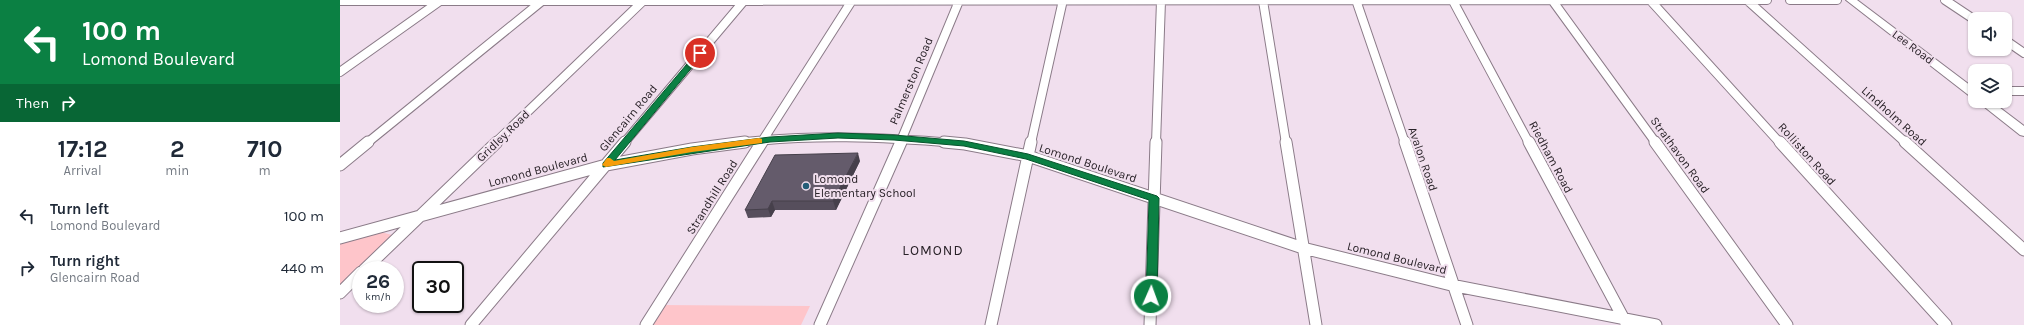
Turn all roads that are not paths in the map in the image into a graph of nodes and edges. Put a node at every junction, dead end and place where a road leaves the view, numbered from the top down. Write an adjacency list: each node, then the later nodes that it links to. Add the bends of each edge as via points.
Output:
1 (1063, 0): 14 (street); 15 (street); 32 (street)
2 (1356, 0): 16 (street); 17 (street); 42 (street, Avalon Road)
3 (1552, 0): 4 (street); 17 (street); 53 (street, Strathavon Road)
4 (1650, 0): 5 (street); 54 (street, Rolliston Road)
5 (1747, 0): 6 (street); 39 (street, Lindholm Road)
6 (1767, 0)
7 (1790, 0): 8 (street)
8 (1837, 0)
9 (1851, 0): 25 (main road, Lee Road)
10 (1945, 0): 21 (street)
11 (340, 1): 12 (street)
12 (440, 1): 13 (street); 24 (street)
13 (542, 1): 18 (street); 33 (street)
14 (959, 1): 20 (street); 30 (street, Palmerston Road)
15 (1161, 1): 16 (street); 35 (street)
16 (1263, 1): 38 (street)
17 (1453, 1): 44 (street, Riedham Road)
18 (642, 2): 19 (street); 36 (street, Gridley Road)
19 (743, 2): 20 (street); 34 (street, Glencairn Road)
20 (851, 2): 31 (street, Strandhill Road)
21 (1968, 15)
22 (2012, 45): 23 (street)
23 (2024, 53)
24 (340, 72)
25 (1968, 88)
26 (2012, 91): 27 (street)
27 (2024, 91)
28 (1993, 108): 29 (main road)
29 (2024, 132)
30 (902, 139): 31 (street, Lomond Boulevard, via 838,136); 32 (street, Lomond Boulevard, via 964,144); 47 (street, Palmerston Road)
31 (764, 140): 34 (street, Lomond Boulevard); 46 (street, Strandhill Road)
32 (1028, 156): 35 (street, Lomond Boulevard); 48 (street)
33 (340, 165)
34 (606, 165): 36 (street, Lomond Boulevard); 45 (street, Glencairn Road)
35 (1154, 198): 38 (street, Lomond Boulevard); 49 (street)
36 (420, 216): 37 (street, Lomond Boulevard); 40 (street, Gridley Road)
37 (340, 238)
38 (1303, 248): 42 (street, Lomond Boulevard); 50 (street)
39 (2024, 250)
40 (373, 261)
41 (352, 281): 43 (street)
42 (1452, 285): 44 (street, Lomond Boulevard); 51 (street, Avalon Road)
43 (340, 293)
44 (1625, 322): 52 (street, Lomond Boulevard)
45 (471, 325)
46 (646, 325)
47 (820, 325)
48 (991, 325)
49 (1150, 325)
50 (1316, 325)
51 (1466, 325)
52 (1656, 325)
53 (1787, 325)
54 (1946, 325)

